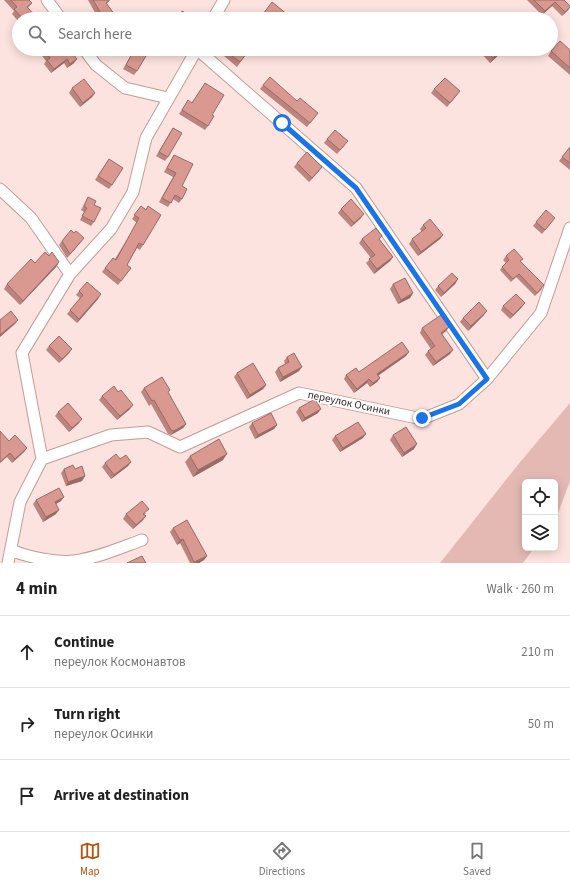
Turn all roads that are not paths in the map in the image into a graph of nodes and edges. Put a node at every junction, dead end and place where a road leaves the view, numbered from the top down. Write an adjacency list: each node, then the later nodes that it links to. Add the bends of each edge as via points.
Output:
1 (47, 0): 3 (street)
2 (224, 0): 4 (street)
3 (56, 12)
4 (217, 12)
5 (89, 56): 8 (street, via 96,65 125,88)
6 (193, 56): 8 (street)
7 (205, 56): 12 (street, via 356,188)
8 (168, 98): 11 (street, via 146,138 133,192 111,229)
9 (0, 189): 11 (street, via 31,218)
10 (570, 228): 12 (street, переулок Осинки, via 541,313)
11 (70, 274): 13 (street, via 22,353)
12 (487, 379): 13 (street, переулок Осинки, via 459,404 422,418 299,393 180,447 148,432 111,435)
13 (42, 459): 15 (street, via 20,502)
14 (142, 540): 15 (street, via 72,562 28,557)
15 (11, 550): 16 (street)
16 (8, 563)

